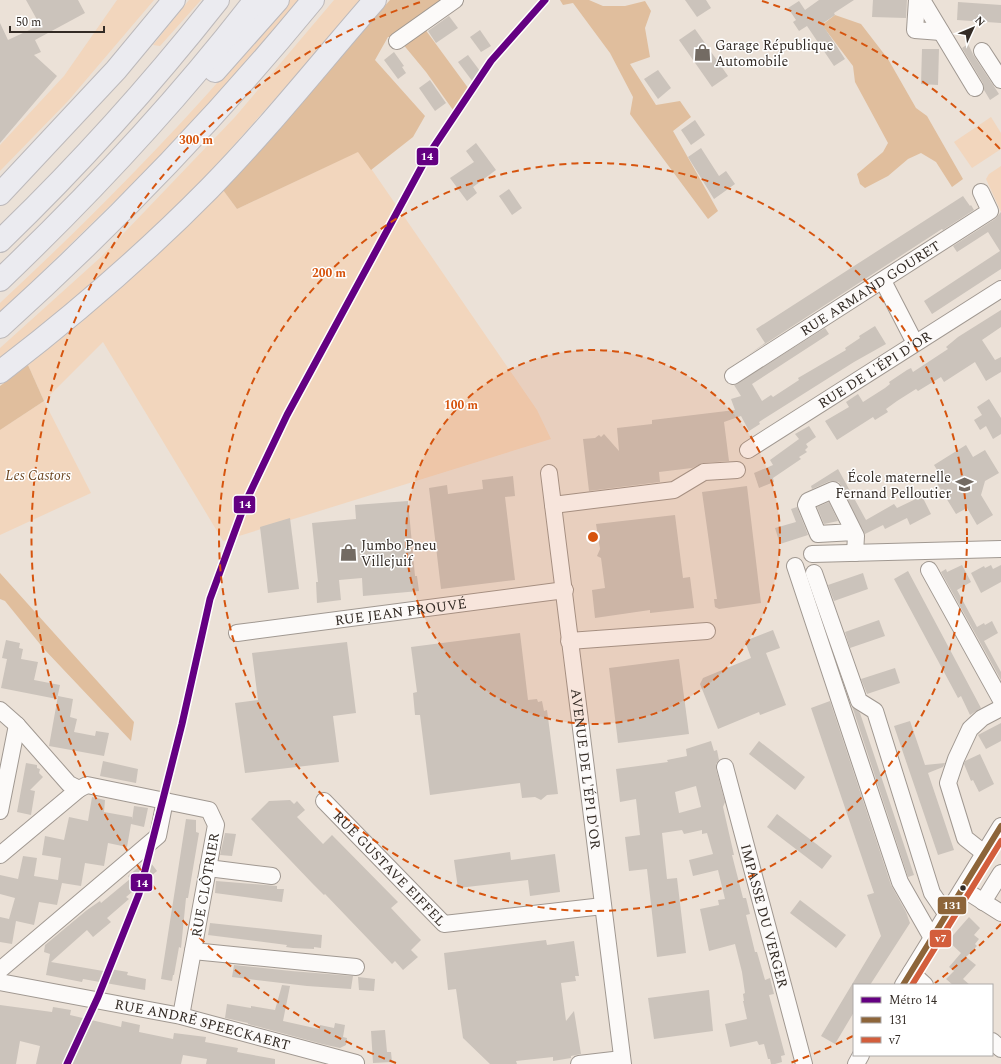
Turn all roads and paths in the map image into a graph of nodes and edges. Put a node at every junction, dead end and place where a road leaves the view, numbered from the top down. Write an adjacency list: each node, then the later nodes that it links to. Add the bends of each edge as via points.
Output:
1 (174, 0): 17 (highway, via 116,70)
2 (218, 0): 18 (highway, via 140,94)
3 (255, 0): 15 (highway, via 204,65)
4 (278, 0): 15 (highway, via 198,90)
5 (313, 0): 22 (highway, via 196,134 118,216)
6 (374, 0): 24 (highway, via 257,138 175,223 82,307)
7 (456, 0): 11 (street)
8 (918, 0): 10 (street, via 915,30)
9 (922, 0): 10 (street)
10 (942, 32): 14 (street)
11 (397, 41)
12 (982, 51): 13 (street)
13 (1001, 80)
14 (975, 88)
15 (165, 108): 19 (highway, via 103,176)
16 (982, 192): 20 (street, RUE ARMAND GOURET, via 990,211)
17 (0, 194)
18 (0, 241)
19 (0, 280)
20 (883, 281): 23 (street); 25 (street, RUE ARMAND GOURET)
21 (1001, 289): 23 (street, RUE DE L'ÉPI D'OR)
22 (0, 327)
23 (915, 343): 26 (street, RUE DE L'ÉPI D'OR)
24 (0, 372)
25 (733, 376)
26 (748, 450)
27 (737, 470): 29 (street, via 704,472 674,490)
28 (549, 473): 29 (street, AVENUE DE L'ÉPI D'OR)
29 (553, 505): 37 (street, AVENUE DE L'ÉPI D'OR)
30 (854, 532): 32 (street)
31 (1001, 550): 32 (street)
32 (855, 553): 33 (street)
33 (812, 554)
34 (795, 566): 61 (street, via 900,882)
35 (929, 570): 41 (street)
36 (814, 573): 60 (street, via 859,701 875,711 932,892)
37 (565, 590): 39 (street, RUE JEAN PROUVÉ); 40 (street, AVENUE DE L'ÉPI D'OR)
38 (707, 631): 40 (street)
39 (237, 633)
40 (569, 641): 58 (street, AVENUE DE L'ÉPI D'OR)
41 (1001, 700)
42 (1001, 708): 51 (street, via 982,718 970,729 948,783 965,838)
43 (0, 710): 44 (street)
44 (17, 725): 46 (street, via 69,784); 49 (street)
45 (726, 767): 74 (street, IMPASSE DU VERGER)
46 (79, 789): 47 (street, RUE CLÔTRIER, via 87,785); 52 (street)
47 (165, 800): 53 (street, RUE CLÔTRIER, via 209,810 216,825); 64 (street, via 158,836)
48 (324, 802): 58 (street, RUE GUSTAVE EIFFEL, via 444,924)
49 (0, 811)
50 (1001, 826): 51 (street)
51 (984, 853): 56 (street)
52 (0, 855)
53 (208, 868): 55 (street); 62 (street, RUE CLÔTRIER)
54 (1001, 873): 57 (street)
55 (272, 876)
56 (963, 889): 57 (street); 60 (street)
57 (984, 902): 59 (street)
58 (603, 906): 71 (street, AVENUE DE L'ÉPI D'OR)
59 (1001, 913)
60 (947, 915): 61 (street)
61 (932, 938): 65 (street)
62 (193, 951): 63 (street); 68 (street, RUE CLÔTRIER)
63 (356, 967)
64 (0, 970)
65 (907, 979): 67 (street)
66 (0, 982): 68 (street, RUE ANDRÉ SPEECKAERT)
67 (922, 984)
68 (181, 1016): 72 (street, RUE ANDRÉ SPEECKAERT)
69 (993, 1042): 70 (street)
70 (1001, 1049)
71 (623, 1061): 73 (street)
72 (356, 1063)
73 (579, 1064)
74 (804, 1064)

